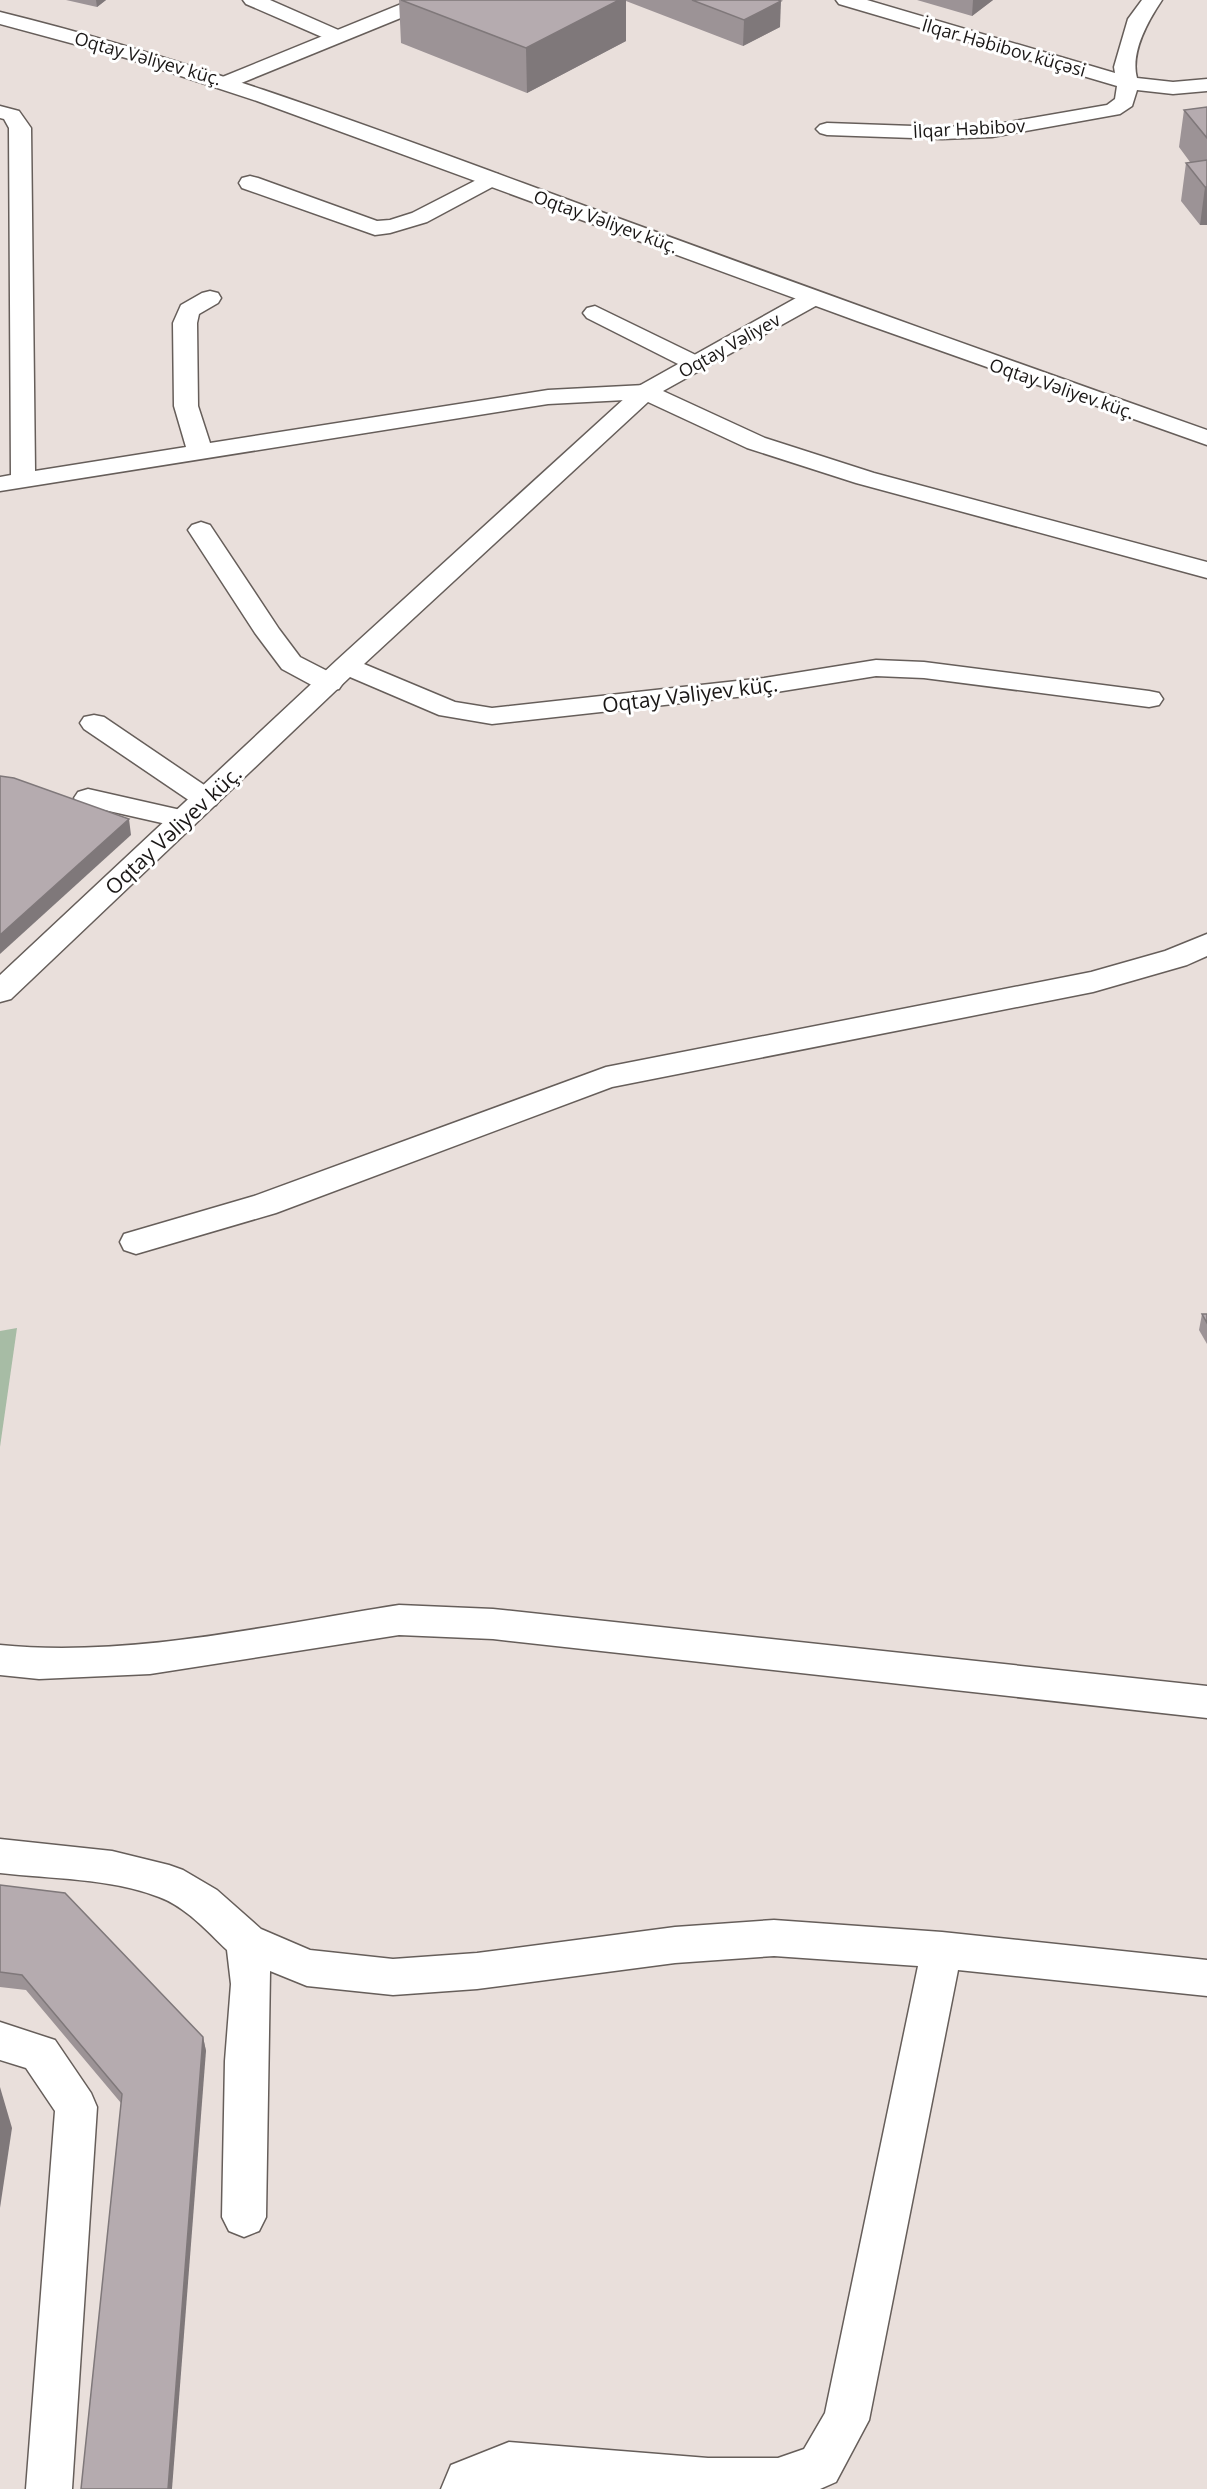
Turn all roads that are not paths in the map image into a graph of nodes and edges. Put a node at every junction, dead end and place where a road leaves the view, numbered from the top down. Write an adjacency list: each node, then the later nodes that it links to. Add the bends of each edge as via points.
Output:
1 (253, 0): 6 (street)
2 (428, 0): 6 (street)
3 (846, 0): 8 (street, İlqar Həbibov küçəsi)
4 (1152, 0): 8 (street, via 1138,20 1124,67)
5 (2, 20): 7 (street, Oqtay Vəliyev küç., via 83,38)
6 (336, 36): 7 (street)
7 (227, 82): 12 (street, Oqtay Vəliyev küç.)
8 (1128, 83): 9 (street, İlqar Həbibov küçəsi, via 1173,88); 11 (street, İlqar Həbibov, via 1125,102 1113,110 1026,126 942,133)
9 (1207, 85)
10 (0, 111): 21 (street, via 12,116 20,128)
11 (827, 129)
12 (490, 179): 13 (street, via 391,228 375,228); 15 (street, Oqtay Vəliyev küç.)
13 (250, 183)
14 (210, 298): 20 (street, via 189,310 185,323 186,406)
15 (813, 298): 17 (street, Oqtay Vəliyev); 19 (street, Oqtay Vəliyev küç.)
16 (595, 313): 17 (street)
17 (696, 364): 18 (street, Oqtay Vəliyev)
18 (645, 392): 20 (street, via 548,397); 23 (street, via 756,443 865,478); 24 (street, Oqtay Vəliyev küç.)
19 (1207, 438)
20 (200, 452): 21 (street)
21 (11, 482)
22 (201, 530): 24 (street, via 291,663)
23 (1207, 570)
24 (337, 675): 25 (street, Oqtay Vəliyev küç., via 449,709 492,716 764,686 876,668 924,670); 28 (street, Oqtay Vəliyev küç.)
25 (1149, 699)
26 (94, 723): 28 (street)
27 (88, 798): 29 (street)
28 (206, 798): 29 (street, Oqtay Vəliyev küç.)
29 (184, 819): 31 (street, Oqtay Vəliyev küç.)
30 (1207, 944): 32 (street, via 1176,958 1093,982 606,1078 264,1205)
31 (0, 992)
32 (136, 1242)
33 (0, 1660): 34 (street, via 39,1664 150,1659 399,1620 493,1624)
34 (1207, 1702)
35 (0, 1856): 36 (street, via 112,1868 169,1882 203,1902)
36 (247, 1942): 37 (street, via 307,1968 393,1977 477,1971 675,1945 774,1938); 40 (street, via 251,1984)
37 (942, 1950): 38 (street); 42 (street, via 846,2420 820,2466 778,2481 708,2481 509,2465 467,2481)
38 (1207, 1978)
39 (0, 2041): 41 (street, via 40,2053 76,2107)
40 (244, 2217)
41 (49, 2489)
42 (464, 2489)

